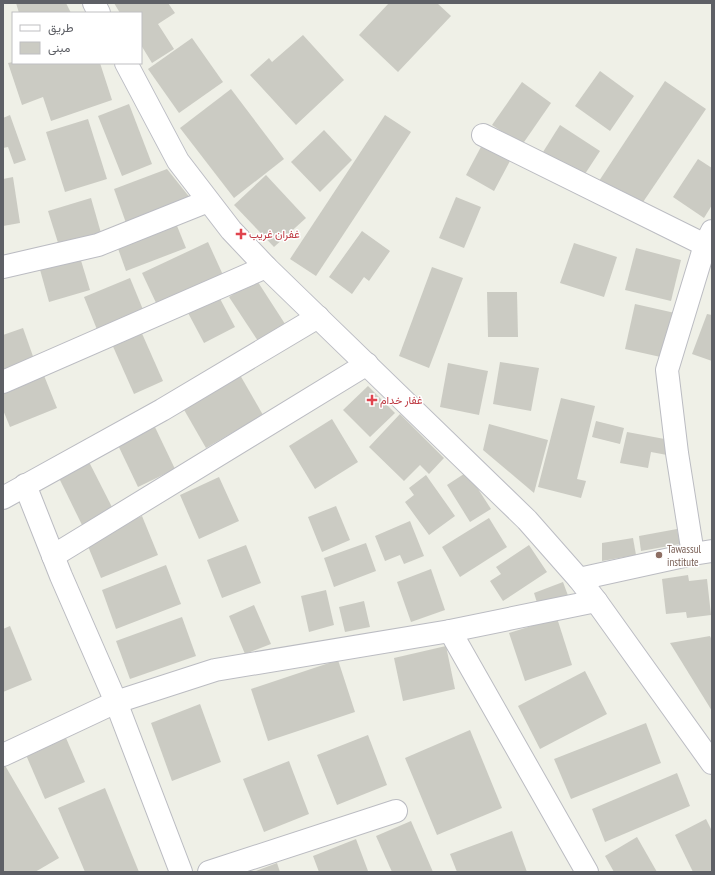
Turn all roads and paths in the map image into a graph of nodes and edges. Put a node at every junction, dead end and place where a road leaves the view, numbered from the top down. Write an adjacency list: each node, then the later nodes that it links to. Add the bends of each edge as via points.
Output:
1 (94, 3): 2 (street)
2 (98, 12)
3 (127, 64): 5 (street, via 178,161)
4 (483, 135): 6 (street)
5 (208, 200): 7 (street, via 98,245); 8 (street, via 231,230)
6 (710, 241): 14 (street, via 667,370 677,453)
7 (3, 266)
8 (266, 267): 9 (street); 11 (street)
9 (318, 316): 10 (street); 12 (street, via 162,410)
10 (367, 364): 15 (street); 16 (street, via 527,520)
11 (3, 382)
12 (25, 485): 13 (street); 15 (street)
13 (3, 498)
14 (703, 552): 16 (street)
15 (53, 556): 19 (street)
16 (579, 579): 17 (street)
17 (596, 601): 18 (street); 21 (street)
18 (450, 631): 19 (street, via 214,670); 25 (street)
19 (116, 702): 20 (street); 23 (street)
20 (3, 755)
21 (712, 763)
22 (396, 811): 24 (street)
23 (181, 872)
24 (209, 872)
25 (587, 872)

